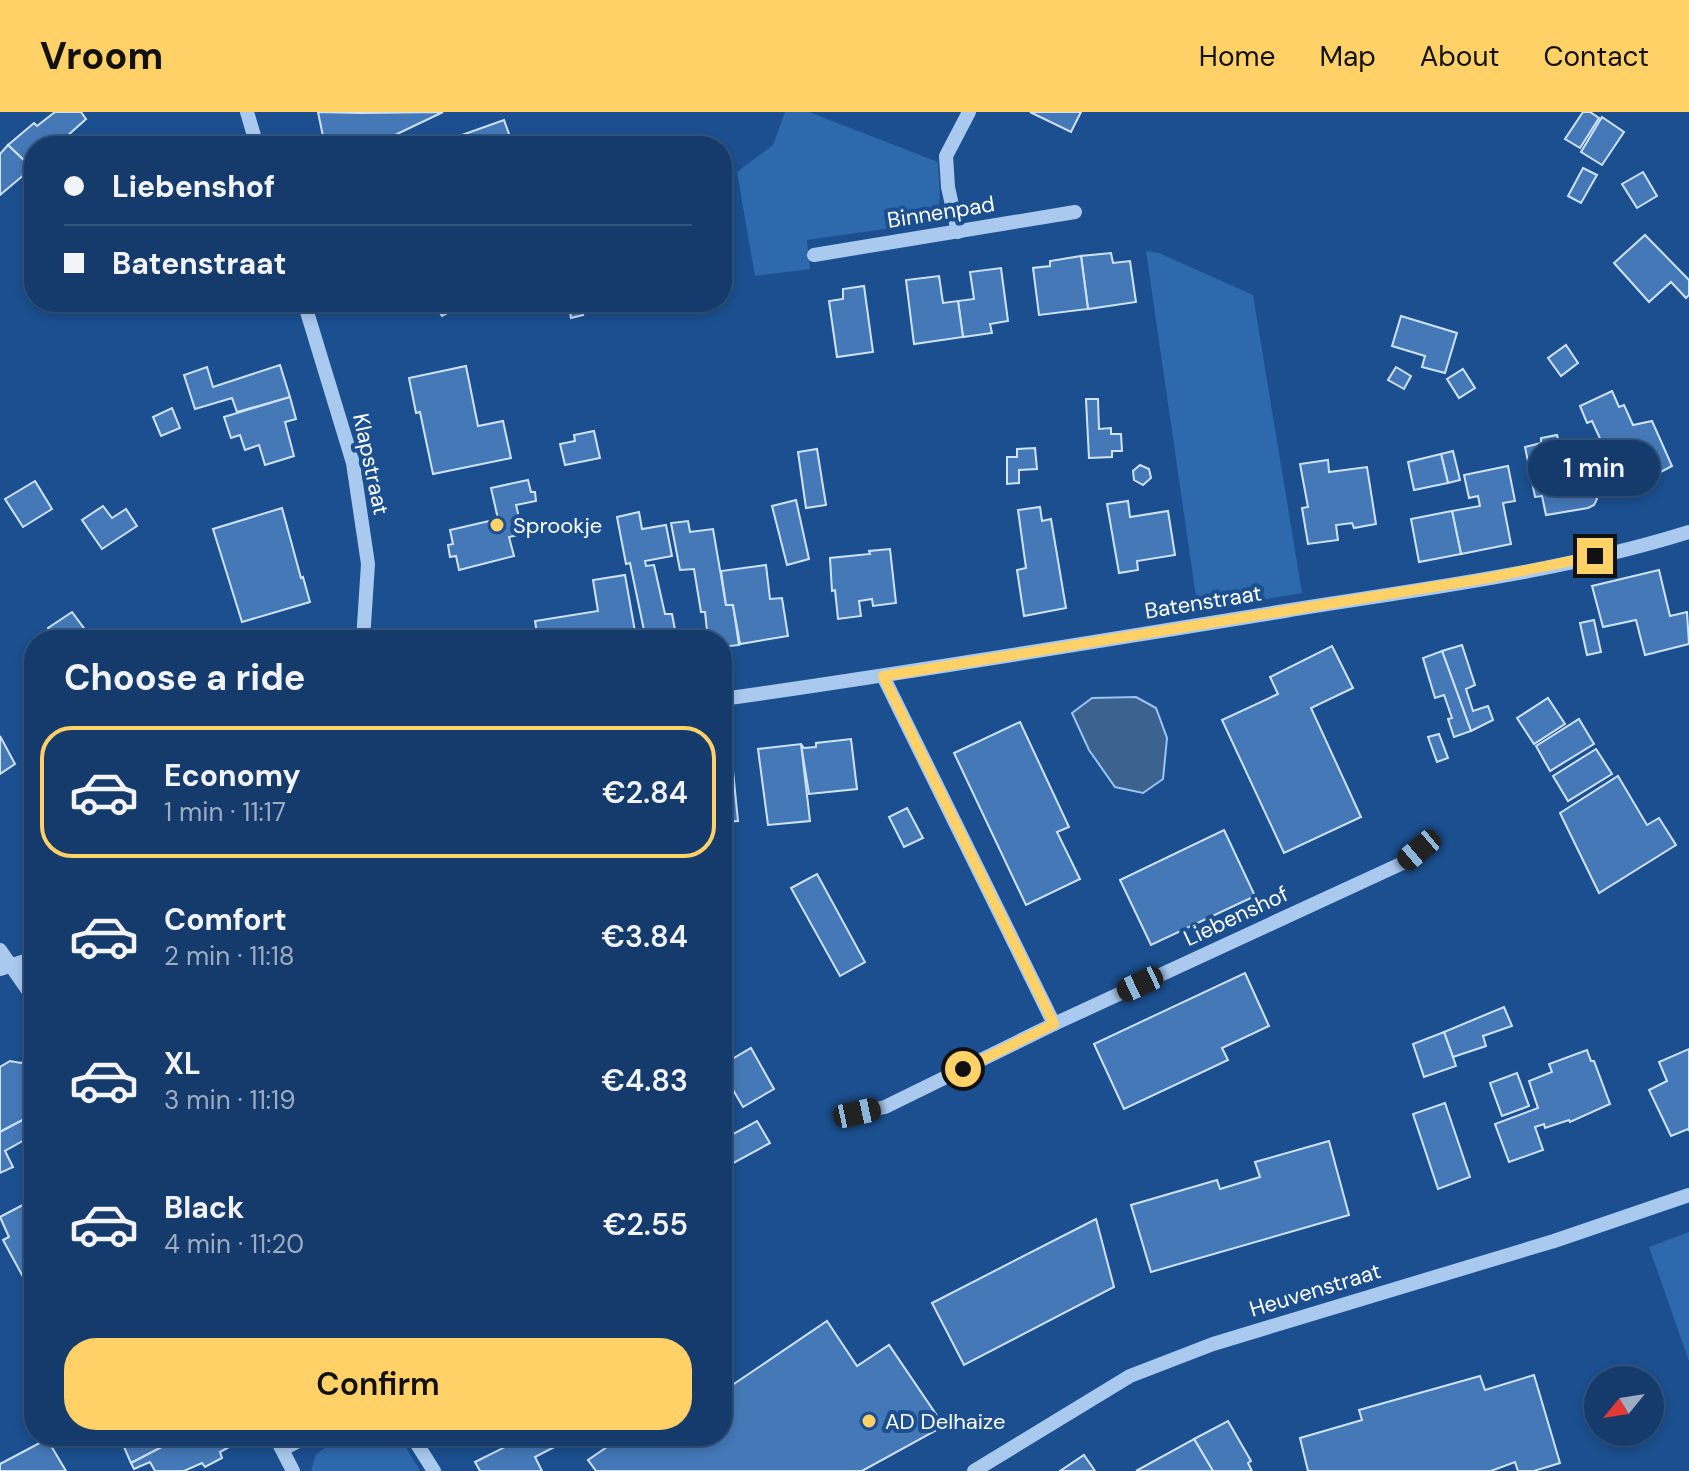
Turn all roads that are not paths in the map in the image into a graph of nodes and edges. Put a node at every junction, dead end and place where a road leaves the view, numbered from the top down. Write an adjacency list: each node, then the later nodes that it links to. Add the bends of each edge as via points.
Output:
1 (247, 112): 3 (street)
2 (969, 112): 5 (street, via 946,156)
3 (254, 136)
4 (1075, 212): 5 (street, Binnenpad)
5 (958, 232): 6 (street, Binnenpad)
6 (814, 255)
7 (307, 312): 9 (street, Klapstraat, via 353,463 368,564)
8 (1689, 532): 10 (street, Batenstraat, via 1509,574)
9 (364, 630)
10 (883, 676): 11 (street, Batenstraat); 16 (street)
11 (732, 698)
12 (1432, 839): 16 (street, Liebenshof, via 1405,862)
13 (0, 950): 14 (street)
14 (5, 967): 15 (street)
15 (24, 988)
16 (1054, 1024): 17 (street, Liebenshof, via 885,1107)
17 (857, 1113)
18 (1689, 1195): 23 (street, Heuvenstraat, via 1213,1344 1130,1376)
19 (280, 1446): 21 (street)
20 (418, 1446): 22 (street)
21 (293, 1471)
22 (434, 1471)
23 (974, 1471)

